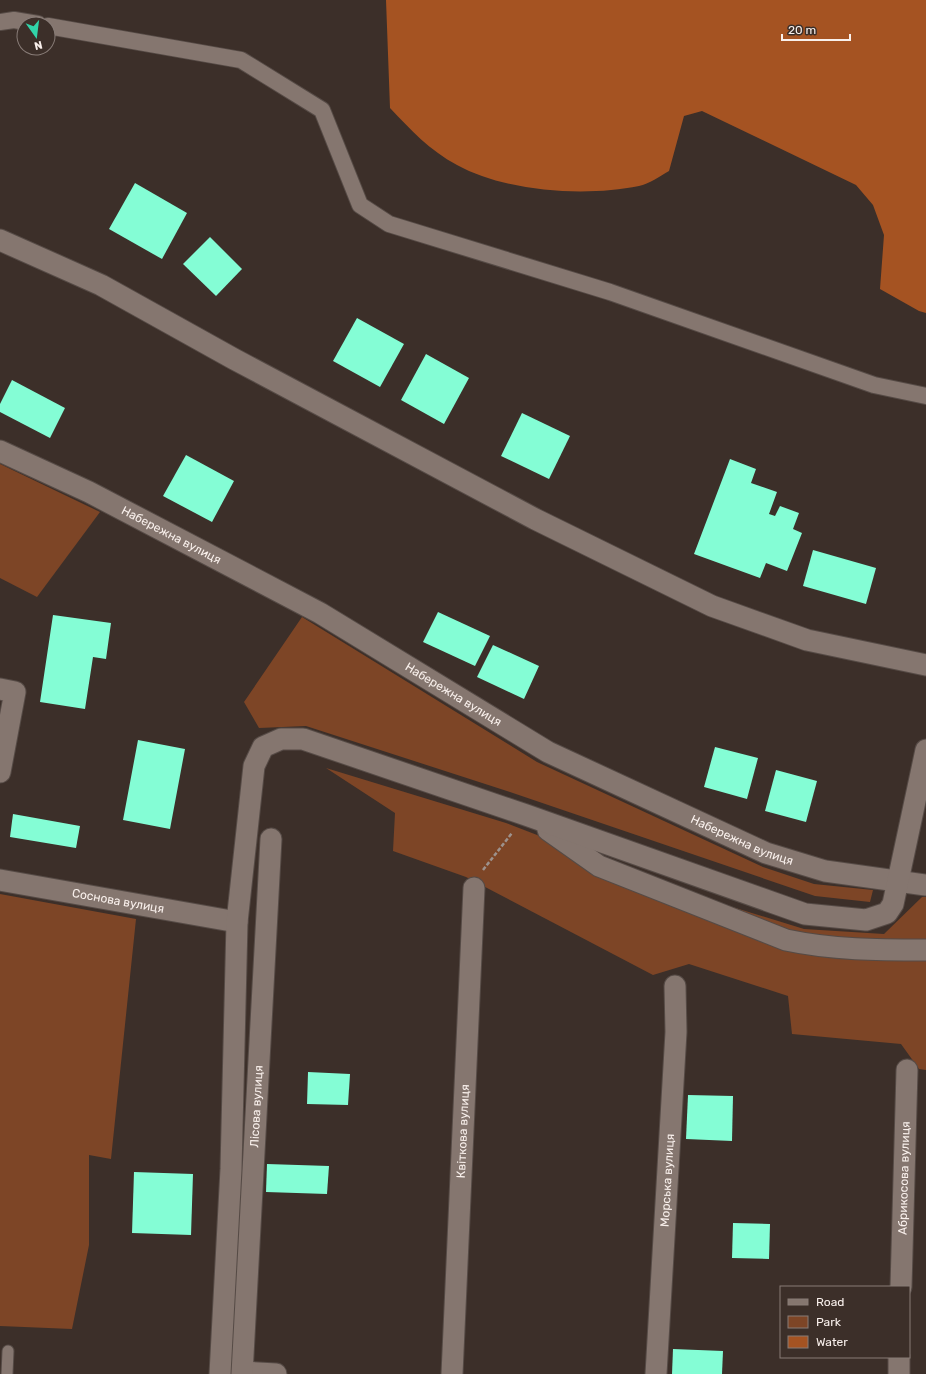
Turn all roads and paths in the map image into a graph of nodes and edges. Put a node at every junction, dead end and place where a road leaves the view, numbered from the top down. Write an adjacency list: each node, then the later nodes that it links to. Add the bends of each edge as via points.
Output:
1 (16, 20): 2 (street)
2 (0, 22)
3 (56, 27): 5 (street, via 241,60 322,110 360,204 389,224 610,292 874,385)
4 (0, 240): 7 (street, via 101,285 234,359 535,519 712,606 807,640)
5 (926, 396)
6 (0, 451): 14 (street, Набережна вулиця, via 89,492 320,613 548,752 766,853 825,871)
7 (926, 665)
8 (0, 689): 10 (street, via 14,692)
9 (926, 750): 14 (street)
10 (0, 772)
11 (526, 815): 14 (street, via 805,914 872,919 887,913 893,904); 16 (path, via 478,877); 17 (street, via 303,739 281,739 264,747 254,766); 18 (street, via 599,866 786,940 817,947 850,950)
12 (271, 839): 24 (street, Лісова вулиця)
13 (0, 880): 17 (street, Соснова вулиця)
14 (899, 882): 15 (street, Набережна вулиця)
15 (926, 885)
16 (474, 888): 28 (street, Квіткова вулиця)
17 (237, 922): 26 (street, via 231,1169)
18 (926, 950)
19 (675, 986): 29 (street, Морська вулиця, via 676,1032)
20 (907, 1070): 21 (street, Абрикосова вулиця)
21 (901, 1286)
22 (8, 1351): 25 (lane)
23 (899, 1358): 30 (street)
24 (243, 1373): 27 (street)
25 (7, 1374)
26 (220, 1374)
27 (276, 1374)
28 (452, 1374)
29 (656, 1374)
30 (899, 1374)

